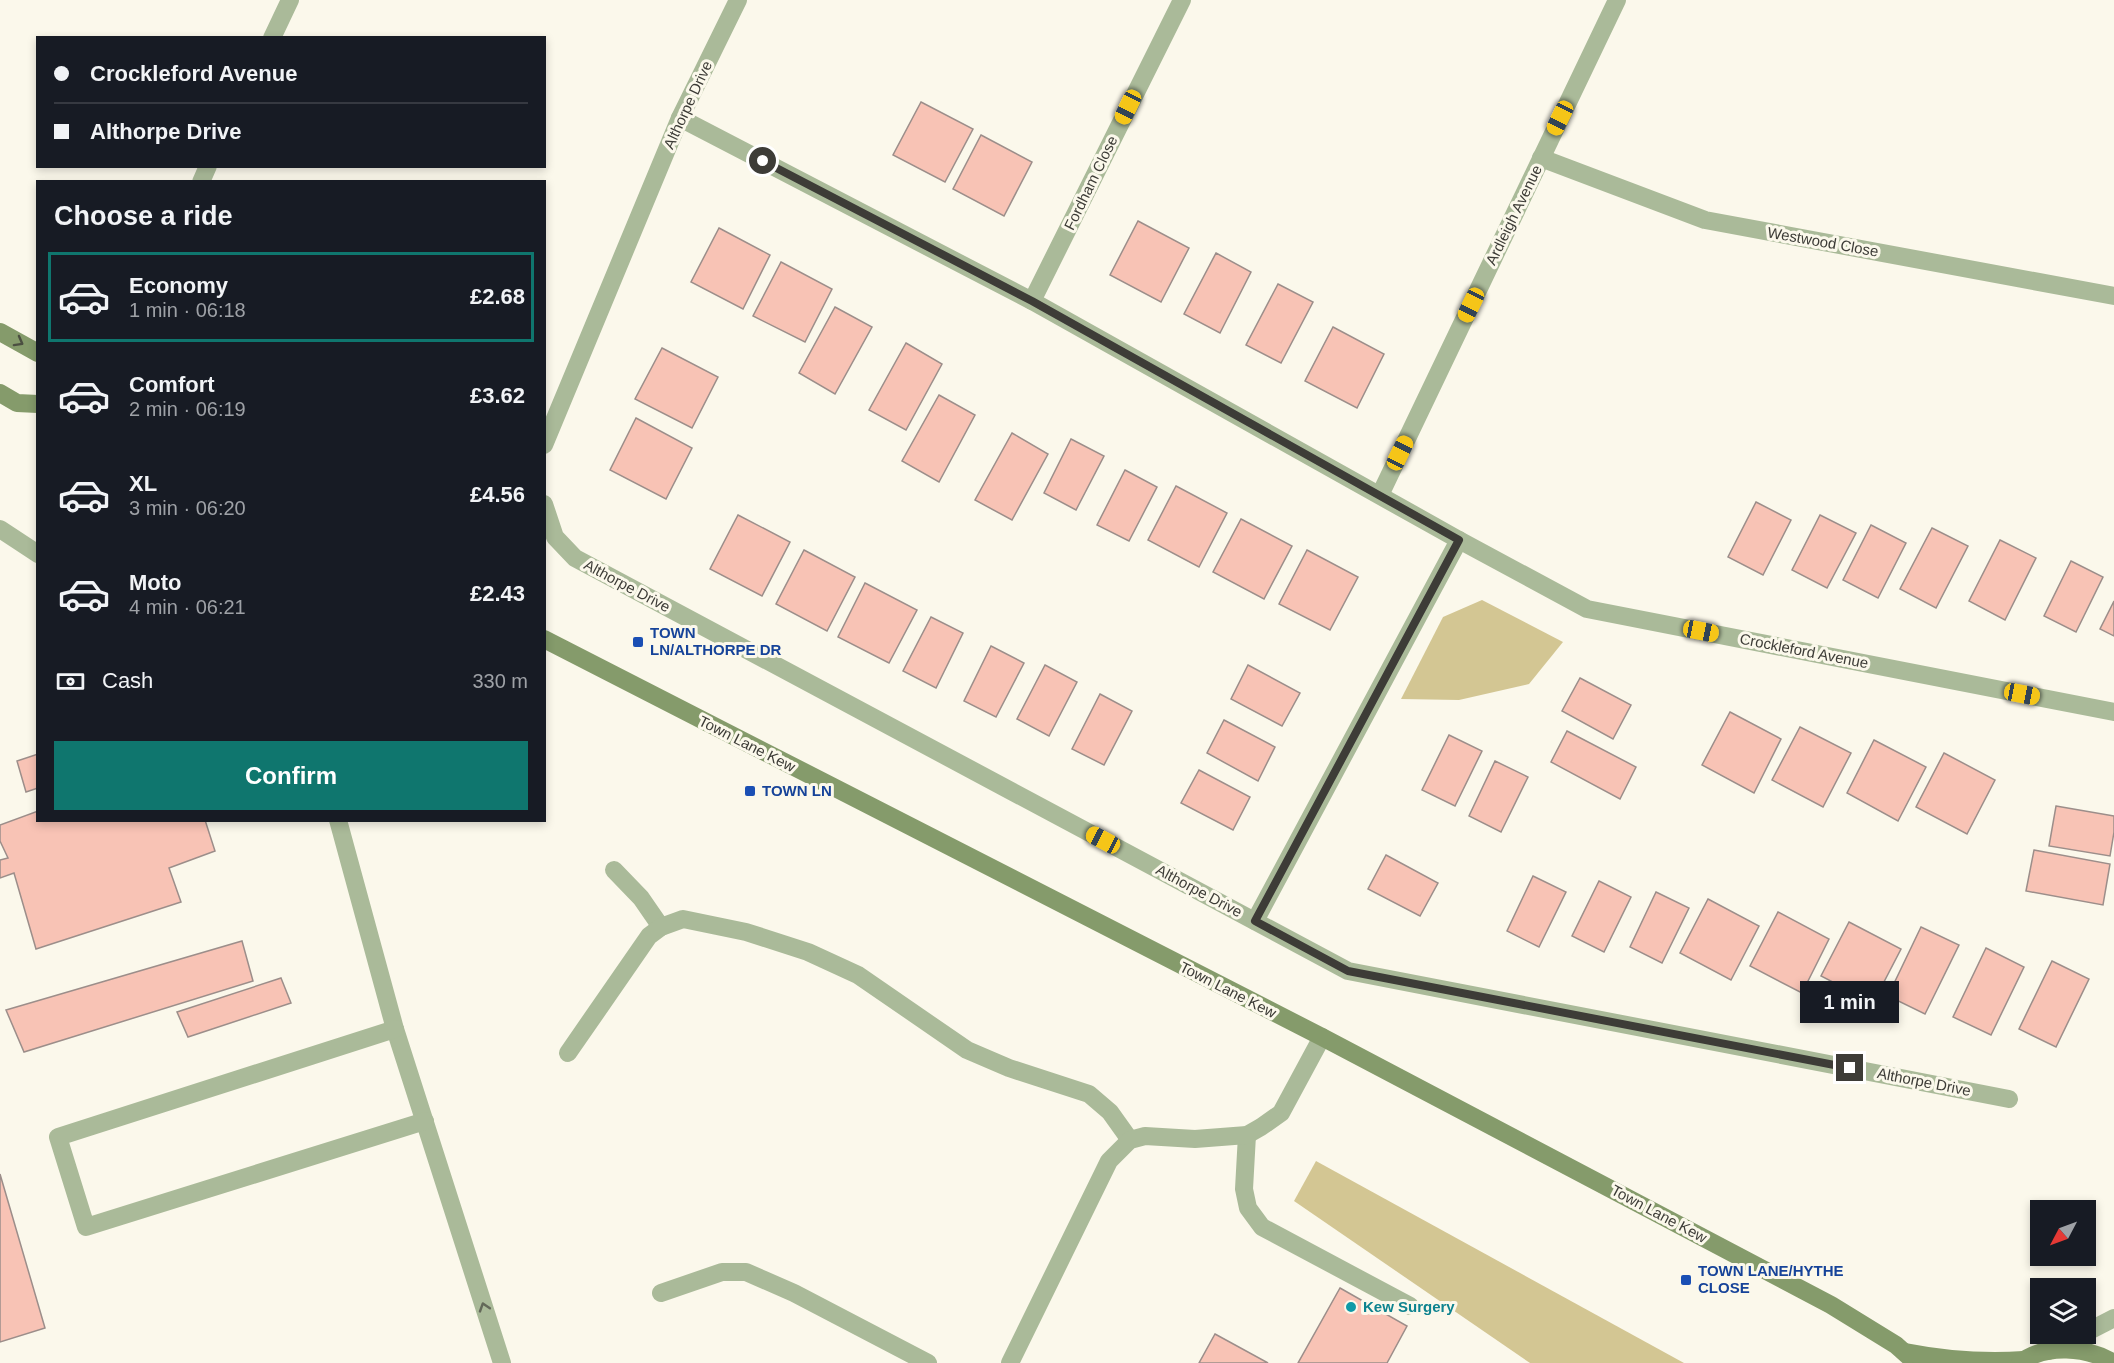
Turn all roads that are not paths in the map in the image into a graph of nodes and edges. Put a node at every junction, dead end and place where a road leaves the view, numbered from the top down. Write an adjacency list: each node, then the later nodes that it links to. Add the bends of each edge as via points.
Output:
1 (290, 0): 5 (street)
2 (738, 0): 6 (street, Althorpe Drive)
3 (1182, 0): 9 (street, Fordham Close)
4 (1617, 0): 7 (street, Ardleigh Avenue)
5 (273, 36)
6 (680, 118): 9 (street, Crockleford Avenue); 14 (street, Althorpe Drive)
7 (1541, 158): 8 (street, Westwood Close, via 1705,220); 15 (street, Ardleigh Avenue)
8 (2114, 296)
9 (1032, 301): 15 (street, Crockleford Avenue)
10 (0, 332): 11 (street, one-way to 11)
11 (36, 352)
12 (0, 393): 13 (street, via 17,403)
13 (36, 404)
14 (546, 440)
15 (1380, 495): 18 (street, Crockleford Avenue)
16 (546, 510): 24 (street, Althorpe Drive, via 555,537 575,558)
17 (0, 529): 19 (street)
18 (1459, 540): 21 (street, Crockleford Avenue, via 1587,609); 24 (street)
19 (36, 553)
20 (546, 640): 27 (street, Town Lane Kew)
21 (2114, 712)
22 (339, 822): 26 (street)
23 (614, 870): 25 (street)
24 (1255, 921): 29 (street, Althorpe Drive, via 1348,971)
25 (661, 927): 28 (street, via 649,936); 32 (street, via 683,919 746,932 848,970 967,1050 1089,1094 1110,1112)
26 (395, 1029): 30 (street); 30 (street, via 58,1137 86,1227)
27 (1322, 1036): 31 (street, via 1281,1113); 39 (street, Town Lane Kew, via 1831,1305)
28 (568, 1053)
29 (2009, 1099)
30 (425, 1121): 41 (street, one-way to 30)
31 (1247, 1135): 32 (street, via 1195,1139 1145,1136); 34 (street, via 1244,1189 1248,1208 1262,1227)
32 (1130, 1140): 43 (street, via 1109,1161)
33 (661, 1293): 42 (street, via 722,1272 746,1272)
34 (1410, 1306)
35 (2114, 1318): 36 (street)
36 (2096, 1327)
37 (2062, 1344): 38 (street)
38 (2048, 1351): 40 (street, Town Lane Kew); 44 (street, Town Lane Kew, via 2075,1349 2101,1355)
39 (1910, 1358): 40 (street, Town Lane Kew)
40 (2022, 1361)
41 (502, 1363)
42 (928, 1363)
43 (1010, 1363)
44 (2114, 1363)

